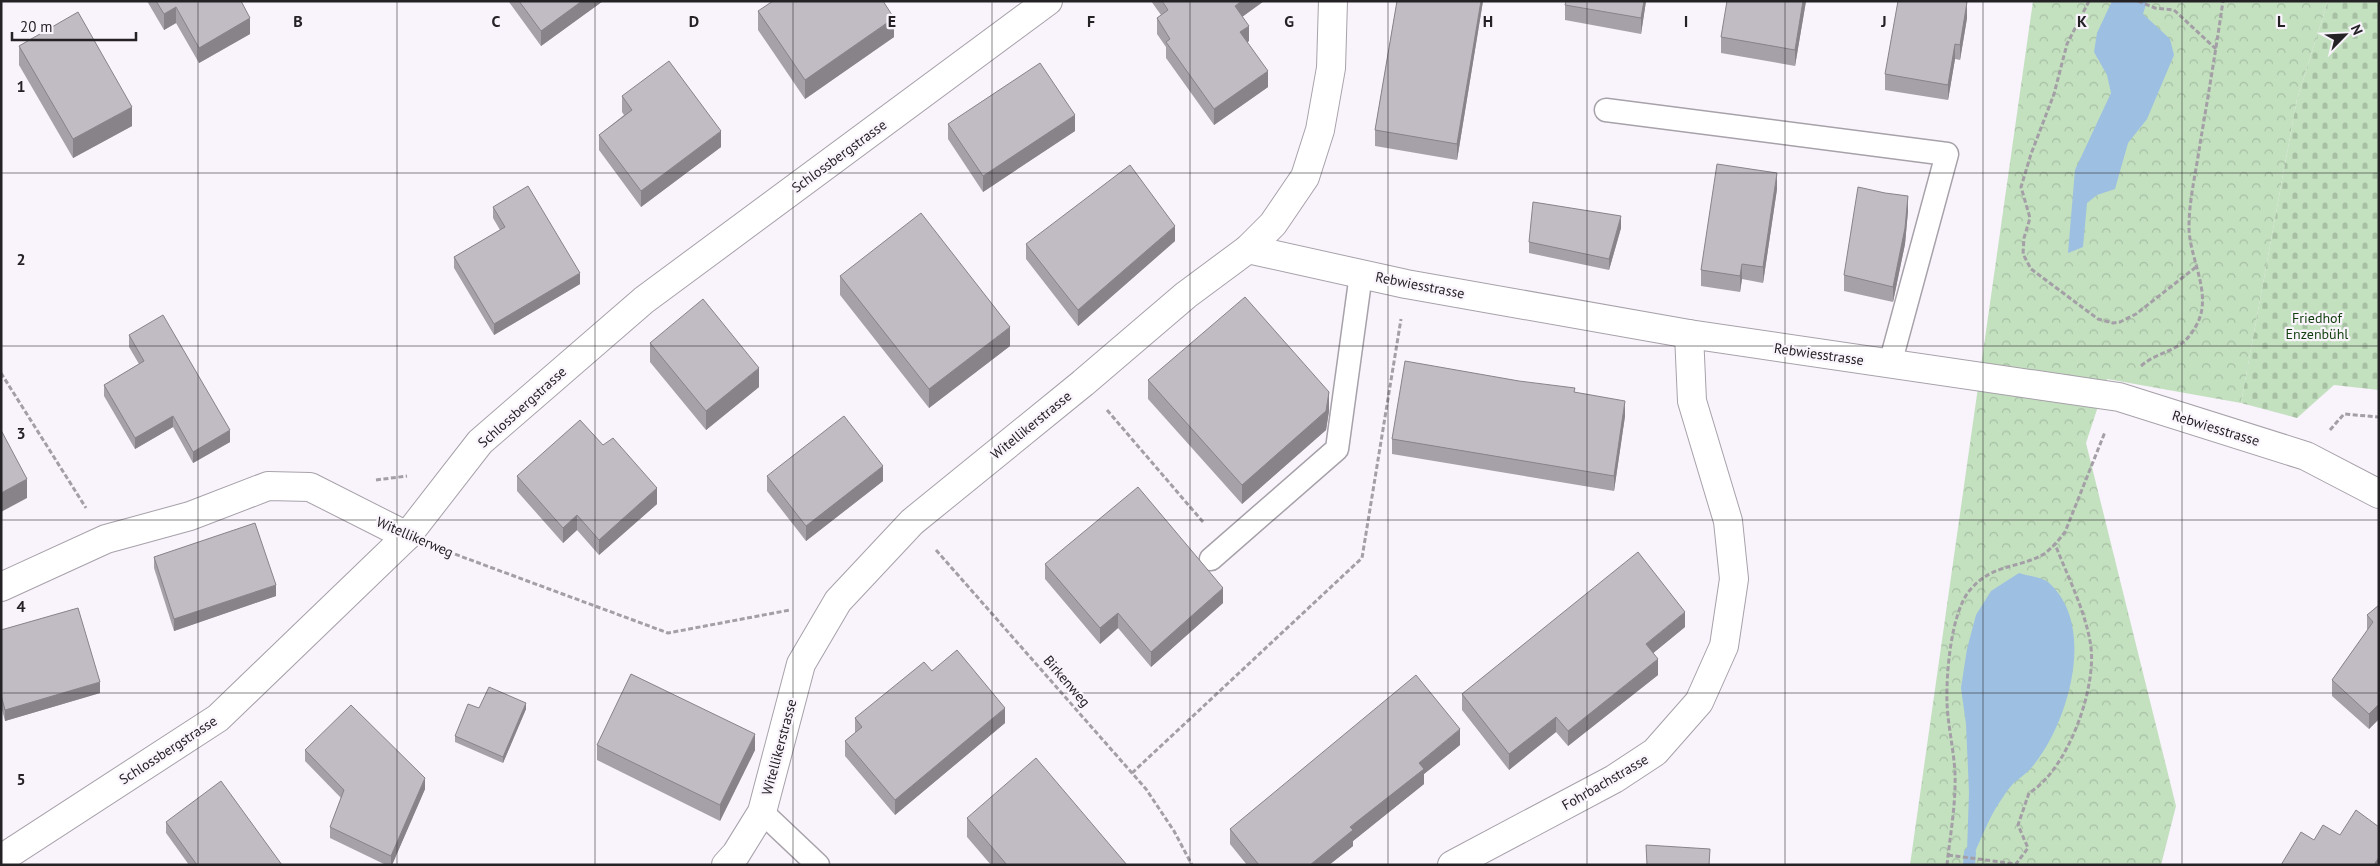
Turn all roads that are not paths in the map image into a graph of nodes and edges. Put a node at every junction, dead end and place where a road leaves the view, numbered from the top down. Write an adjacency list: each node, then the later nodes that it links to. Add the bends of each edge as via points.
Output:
1 (1048, 1): 9 (street, Schlossbergstrasse, via 644,300 480,442)
2 (1333, 1): 4 (street, Witellikerstrasse, via 1331,68 1320,130 1305,178 1273,224)
3 (1606, 110): 7 (lane, via 1946,154)
4 (1248, 249): 5 (street, Rebwiesstrasse); 12 (street, Witellikerstrasse, via 1186,295 912,522 838,602 801,664)
5 (1361, 274): 6 (street, Rebwiesstrasse); 10 (lane, via 1337,449)
6 (1688, 334): 7 (street, Rebwiesstrasse); 16 (street, Fohrbachstrasse, via 1692,401 1728,521 1734,579 1724,646 1699,702 1656,752 1614,779)
7 (1890, 364): 8 (street, Rebwiesstrasse, via 2119,397 2306,456)
8 (2379, 494)
9 (407, 536): 11 (street, Witellikerweg, via 310,487 268,486 190,516 106,540); 13 (street, Schlossbergstrasse, via 218,718)
10 (1218, 553)
11 (1, 587)
12 (762, 812): 14 (street, Witellikerstrasse); 15 (lane)
13 (1, 859)
14 (726, 865)
15 (818, 865)
16 (1452, 865)

